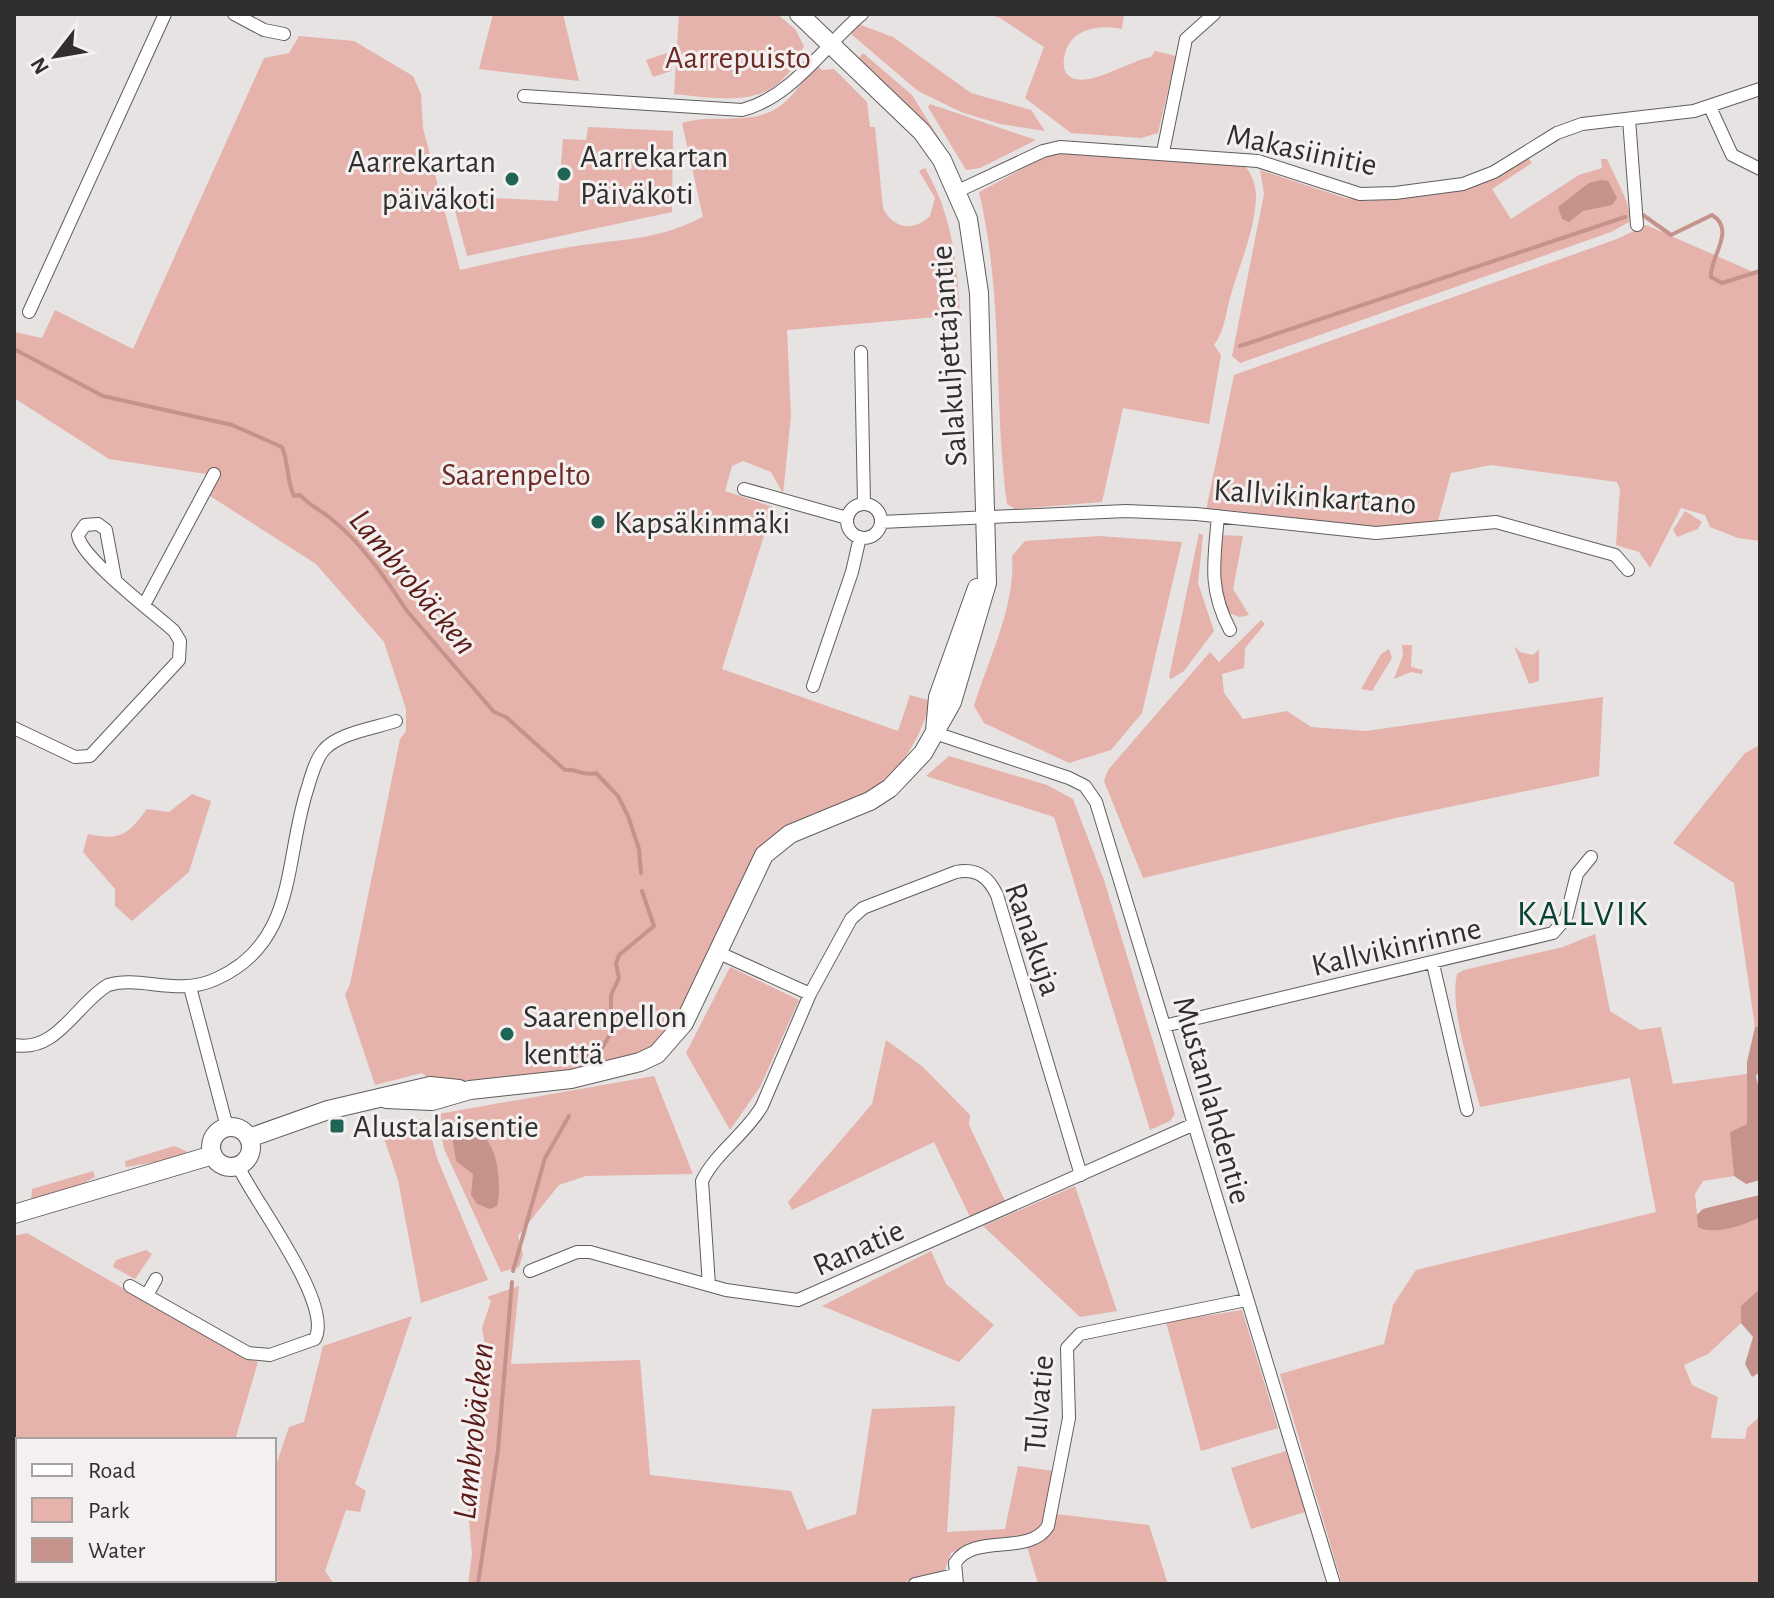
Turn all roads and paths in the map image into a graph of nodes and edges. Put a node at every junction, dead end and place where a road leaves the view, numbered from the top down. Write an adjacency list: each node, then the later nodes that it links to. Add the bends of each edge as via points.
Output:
1 (165, 14): 16 (street)
2 (234, 14): 6 (street)
3 (799, 14): 7 (street, Salakuljettajantie)
4 (862, 14): 7 (street)
5 (1214, 14): 12 (street, via 1186,39)
6 (284, 34)
7 (830, 42): 9 (street, via 784,92 742,110); 14 (street, Salakuljettajantie, via 922,132)
8 (1760, 89): 10 (street, Makasiinitie)
9 (524, 96)
10 (1710, 107): 11 (street, Makasiinitie); 13 (street, via 1732,155)
11 (1629, 119): 12 (street, Makasiinitie, via 1582,124 1557,133 1494,172 1463,184 1395,193 1348,191 1258,161); 15 (street)
12 (1163, 152): 14 (street, Makasiinitie, via 1060,147)
13 (1760, 169)
14 (958, 191): 22 (street, Salakuljettajantie, via 976,257)
15 (1637, 225)
16 (29, 312)
17 (861, 352): 20 (street)
18 (214, 474): 28 (street)
19 (744, 489): 23 (street)
20 (864, 504): 23 (street); 24 (street, via 874,507)
21 (1218, 516): 22 (street, Kallvikinkartano, via 1126,511); 26 (street, Kallvikinkartano, via 1376,533 1496,522 1615,555); 29 (street, via 1213,580 1216,603)
22 (987, 517): 24 (street, Kallvikinkartano); 33 (street, Salakuljettajantie, via 983,603 945,720)
23 (847, 518): 25 (street)
24 (881, 522): 25 (street, via 876,533)
25 (860, 537): 30 (street)
26 (1628, 570)
27 (115, 578): 28 (street)
28 (144, 605): 32 (street, via 180,641 179,660 97,751 75,757)
29 (1230, 630)
30 (813, 686)
31 (396, 721): 37 (street, via 335,741 324,750 303,801 278,922 237,967)
32 (14, 728)
33 (935, 733): 35 (street, Salakuljettajantie, via 914,766 890,788 790,834 764,855); 39 (street, Mustanlahdentie, via 1085,786 1096,802)
34 (1591, 857): 36 (street, Kallvikinrinne, via 1577,874 1566,918 1553,933)
35 (717, 952): 38 (street); 44 (street, Salakuljettajantie, via 684,1023 657,1054 640,1062 562,1080 470,1090 430,1086 328,1110)
36 (1433, 964): 39 (street, Kallvikinrinne); 41 (street)
37 (190, 987): 40 (street, via 108,985 51,1039); 43 (street)
38 (810, 994): 47 (street, Ranakuja, via 851,919 863,908 956,872 974,871 989,881); 51 (street, via 762,1106 702,1181)
39 (1164, 1026): 42 (street, Mustanlahdentie)
40 (14, 1045)
41 (1467, 1110)
42 (1192, 1125): 47 (street, Ranatie); 54 (street, Mustanlahdentie)
43 (227, 1127): 44 (street, via 242,1130); 45 (street, via 215,1135)
44 (249, 1138): 46 (street, via 250,1155)
45 (213, 1155): 46 (street, via 226,1166); 48 (street)
46 (238, 1166): 53 (street, via 301,1274 319,1319 315,1339 270,1355 248,1353)
47 (1081, 1175): 51 (street, Ranatie, via 804,1299)
48 (14, 1214)
49 (530, 1271): 51 (street, Ranatie, via 590,1252)
50 (156, 1279): 53 (street)
51 (709, 1285)
52 (130, 1286): 53 (street)
53 (147, 1295)
54 (1246, 1300): 55 (street, Tulvatie, via 1080,1334 1072,1340 1067,1348 1069,1418 1048,1526 1034,1538 967,1551 955,1563); 57 (street, Mustanlahdentie)
55 (955, 1579): 56 (street)
56 (915, 1584)
57 (1334, 1584)

